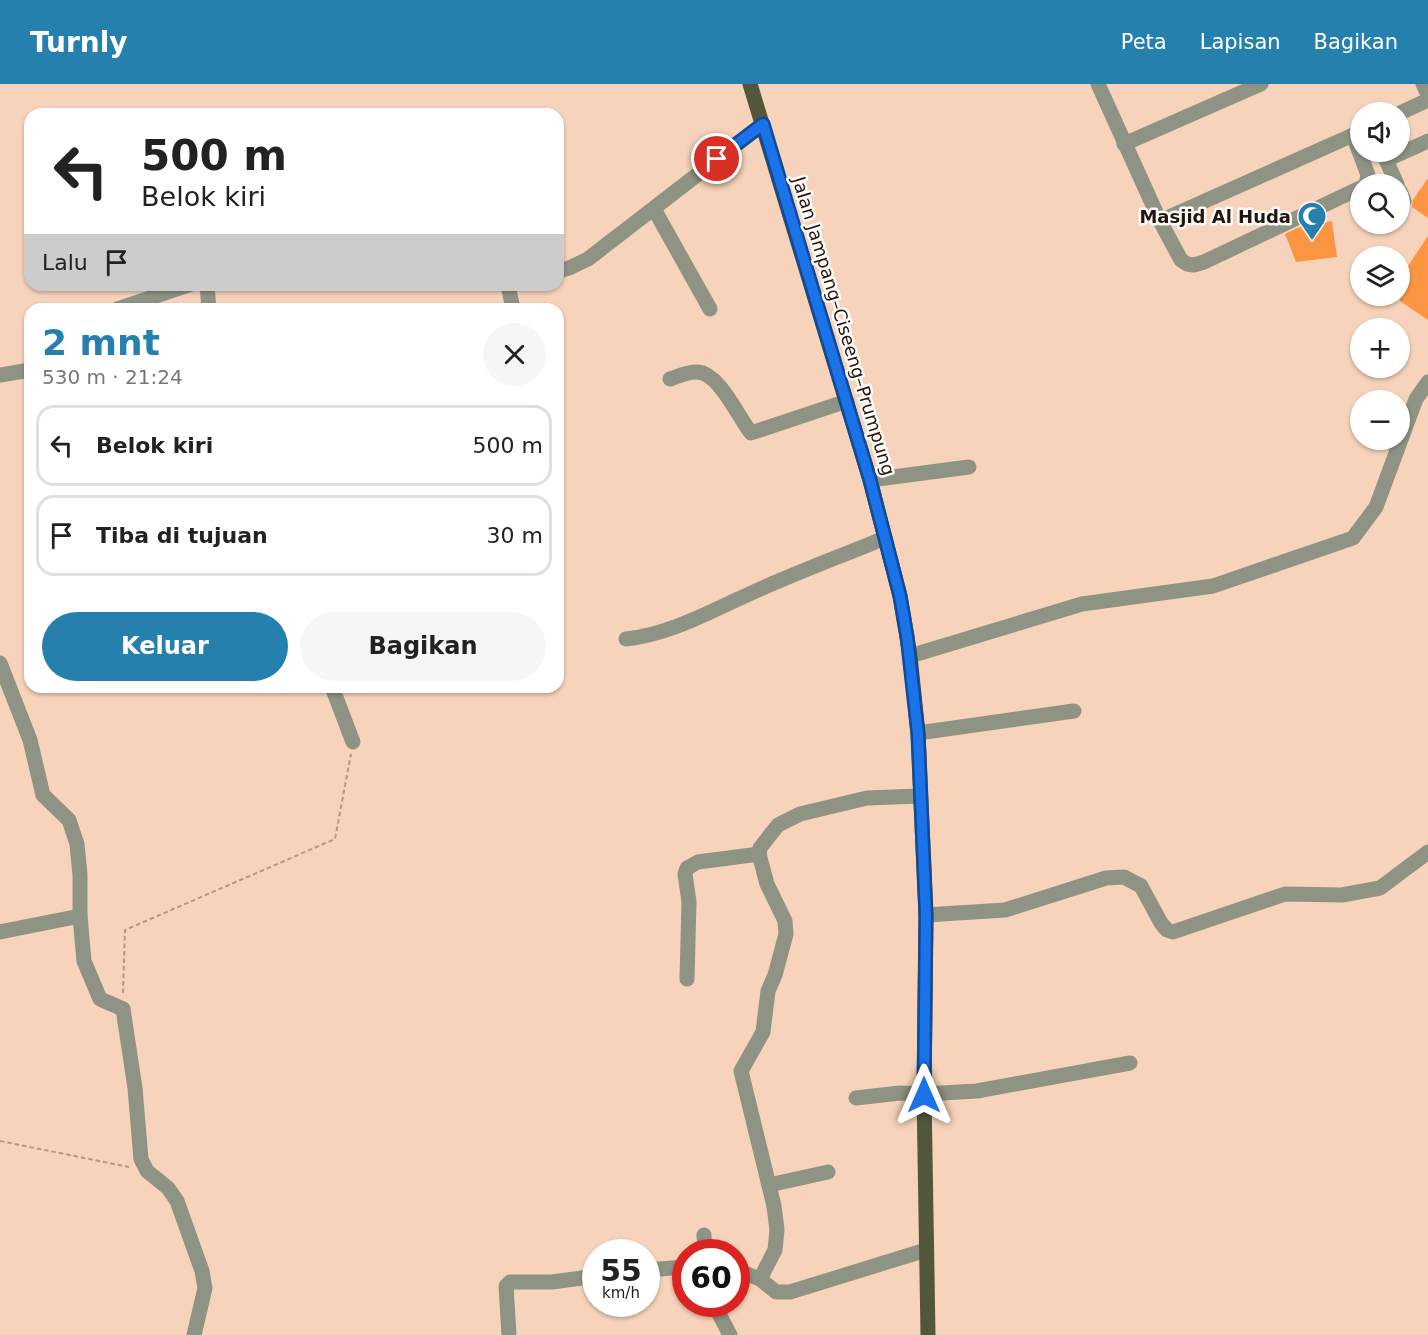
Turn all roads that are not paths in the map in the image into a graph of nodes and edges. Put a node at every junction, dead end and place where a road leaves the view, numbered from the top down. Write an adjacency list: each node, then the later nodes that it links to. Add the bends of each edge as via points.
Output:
1 (750, 84): 8 (main road, Jalan Jampang–Ciseeng–Prumpung)
2 (1098, 84): 11 (street)
3 (1261, 84): 11 (street)
4 (1423, 84): 5 (street)
5 (1428, 95)
6 (1428, 100): 7 (street)
7 (1410, 108)
8 (763, 124): 14 (street); 24 (main road, Jalan Jampang–Ciseeng–Prumpung)
9 (1350, 136): 15 (street)
10 (1428, 141): 12 (street, via 1386,160)
11 (1124, 144): 15 (street)
12 (1392, 174)
13 (1350, 193): 15 (street, via 1194,265 1180,260)
14 (654, 209): 16 (street, via 588,260); 19 (street)
15 (1160, 221)
16 (564, 269)
17 (171, 291): 18 (street)
18 (135, 303)
19 (710, 309)
20 (24, 371): 21 (street)
21 (0, 375)
22 (670, 379): 24 (street, via 701,372 711,376 751,433)
23 (1428, 382): 29 (street, via 1416,399 1376,507 1353,538 1213,586 1082,604)
24 (847, 401): 26 (main road, Jalan Jampang–Ciseeng–Prumpung)
25 (969, 467): 26 (street)
26 (870, 480): 27 (main road, Jalan Jampang–Ciseeng–Prumpung)
27 (885, 538): 28 (street, via 685,624); 29 (main road, Jalan Jampang–Ciseeng–Prumpung)
28 (626, 639)
29 (910, 656): 33 (main road, Jalan Jampang–Ciseeng–Prumpung)
30 (0, 663): 39 (street, via 30,740 43,795 69,820 77,844)
31 (334, 693): 34 (street)
32 (1074, 711): 33 (street)
33 (918, 734): 35 (main road, Jalan Jampang–Ciseeng–Prumpung)
34 (353, 742)
35 (920, 796): 37 (street, via 867,798 800,814 778,825); 38 (main road, Jalan Jampang–Ciseeng–Prumpung)
36 (1428, 852): 38 (street, via 1380,888 1342,896 1285,894 1173,932 1161,923 1141,886 1124,877 1106,878 1005,910)
37 (759, 854): 41 (street, via 698,862 687,868); 46 (street, via 767,884 785,921 786,934 768,991 763,1032 741,1071)
38 (926, 915): 43 (main road, Jalan Jampang–Ciseeng–Prumpung)
39 (80, 916): 40 (street); 54 (street, via 84,961 93,984 100,999 123,1010 141,1159 147,1171 177,1201 202,1271 205,1288)
40 (0, 932)
41 (687, 979)
42 (1130, 1063): 43 (street, via 977,1091)
43 (924, 1095): 44 (street, via 900,1093); 49 (main road, Jalan Jampang–Ciseeng–Prumpung)
44 (856, 1098)
45 (828, 1172): 46 (street)
46 (769, 1185): 52 (street, via 777,1230 775,1250)
47 (704, 1235): 48 (street)
48 (704, 1239)
49 (926, 1250): 52 (street, via 790,1292 776,1292); 57 (main road, Jalan Jampang–Ciseeng–Prumpung)
50 (750, 1276): 52 (street)
51 (582, 1278): 55 (street, via 510,1282 506,1286)
52 (760, 1280)
53 (721, 1317): 56 (street)
54 (194, 1335)
55 (509, 1335)
56 (730, 1335)
57 (928, 1335)

